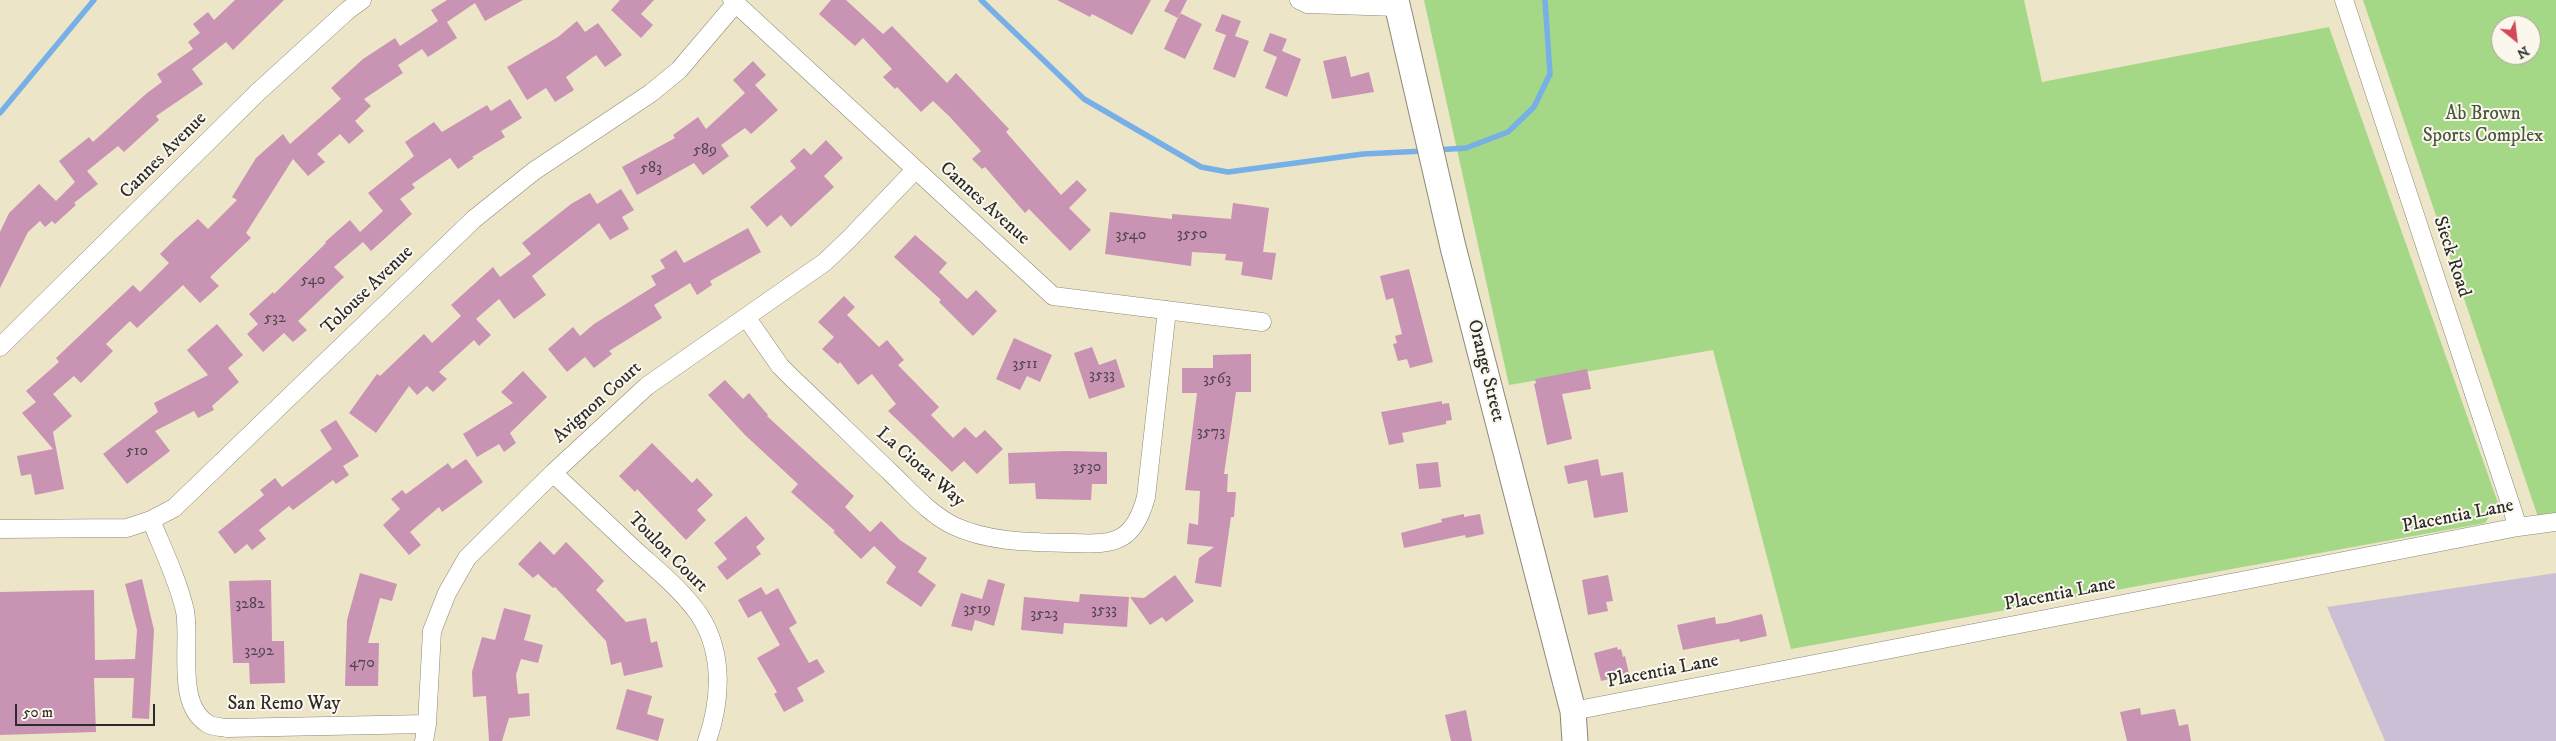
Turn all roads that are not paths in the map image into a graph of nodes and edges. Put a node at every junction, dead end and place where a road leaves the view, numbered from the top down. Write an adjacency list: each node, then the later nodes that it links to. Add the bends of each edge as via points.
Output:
1 (362, 0): 10 (street, Cannes Avenue, via 258,92)
2 (1298, 0): 5 (street, via 1307,4)
3 (2344, 0): 14 (street, Sieck Road)
4 (734, 1): 6 (street, Cannes Avenue); 12 (street, Tolouse Avenue, via 705,42 679,70 651,93 500,196 174,508)
5 (1397, 3): 16 (street, Orange Street, via 1453,247)
6 (915, 170): 7 (street, Cannes Avenue, via 1053,296); 8 (street, Avignon Court, via 825,262)
7 (1167, 310): 8 (street, La Ciotat Way, via 1142,514 1134,527 1107,544 1013,541 993,538 946,521 916,497 780,366); 9 (street, Cannes Avenue)
8 (746, 317): 11 (street, Avignon Court, via 646,386)
9 (1262, 322)
10 (0, 347)
11 (553, 473): 17 (street, Avignon Court, via 467,558 447,593 432,631); 18 (street, Toulon Court, via 674,586 700,617 710,638 719,687)
12 (151, 520): 15 (street, Tolouse Avenue, via 127,528); 17 (street, San Remo Way, via 185,612 187,681 190,700 198,716 210,725 227,728)
13 (2556, 522): 14 (street, Placentia Lane)
14 (2518, 527): 16 (street, Placentia Lane)
15 (0, 529)
16 (1573, 711): 19 (street, Orange Street)
17 (426, 733)
18 (707, 741)
19 (1574, 741)

